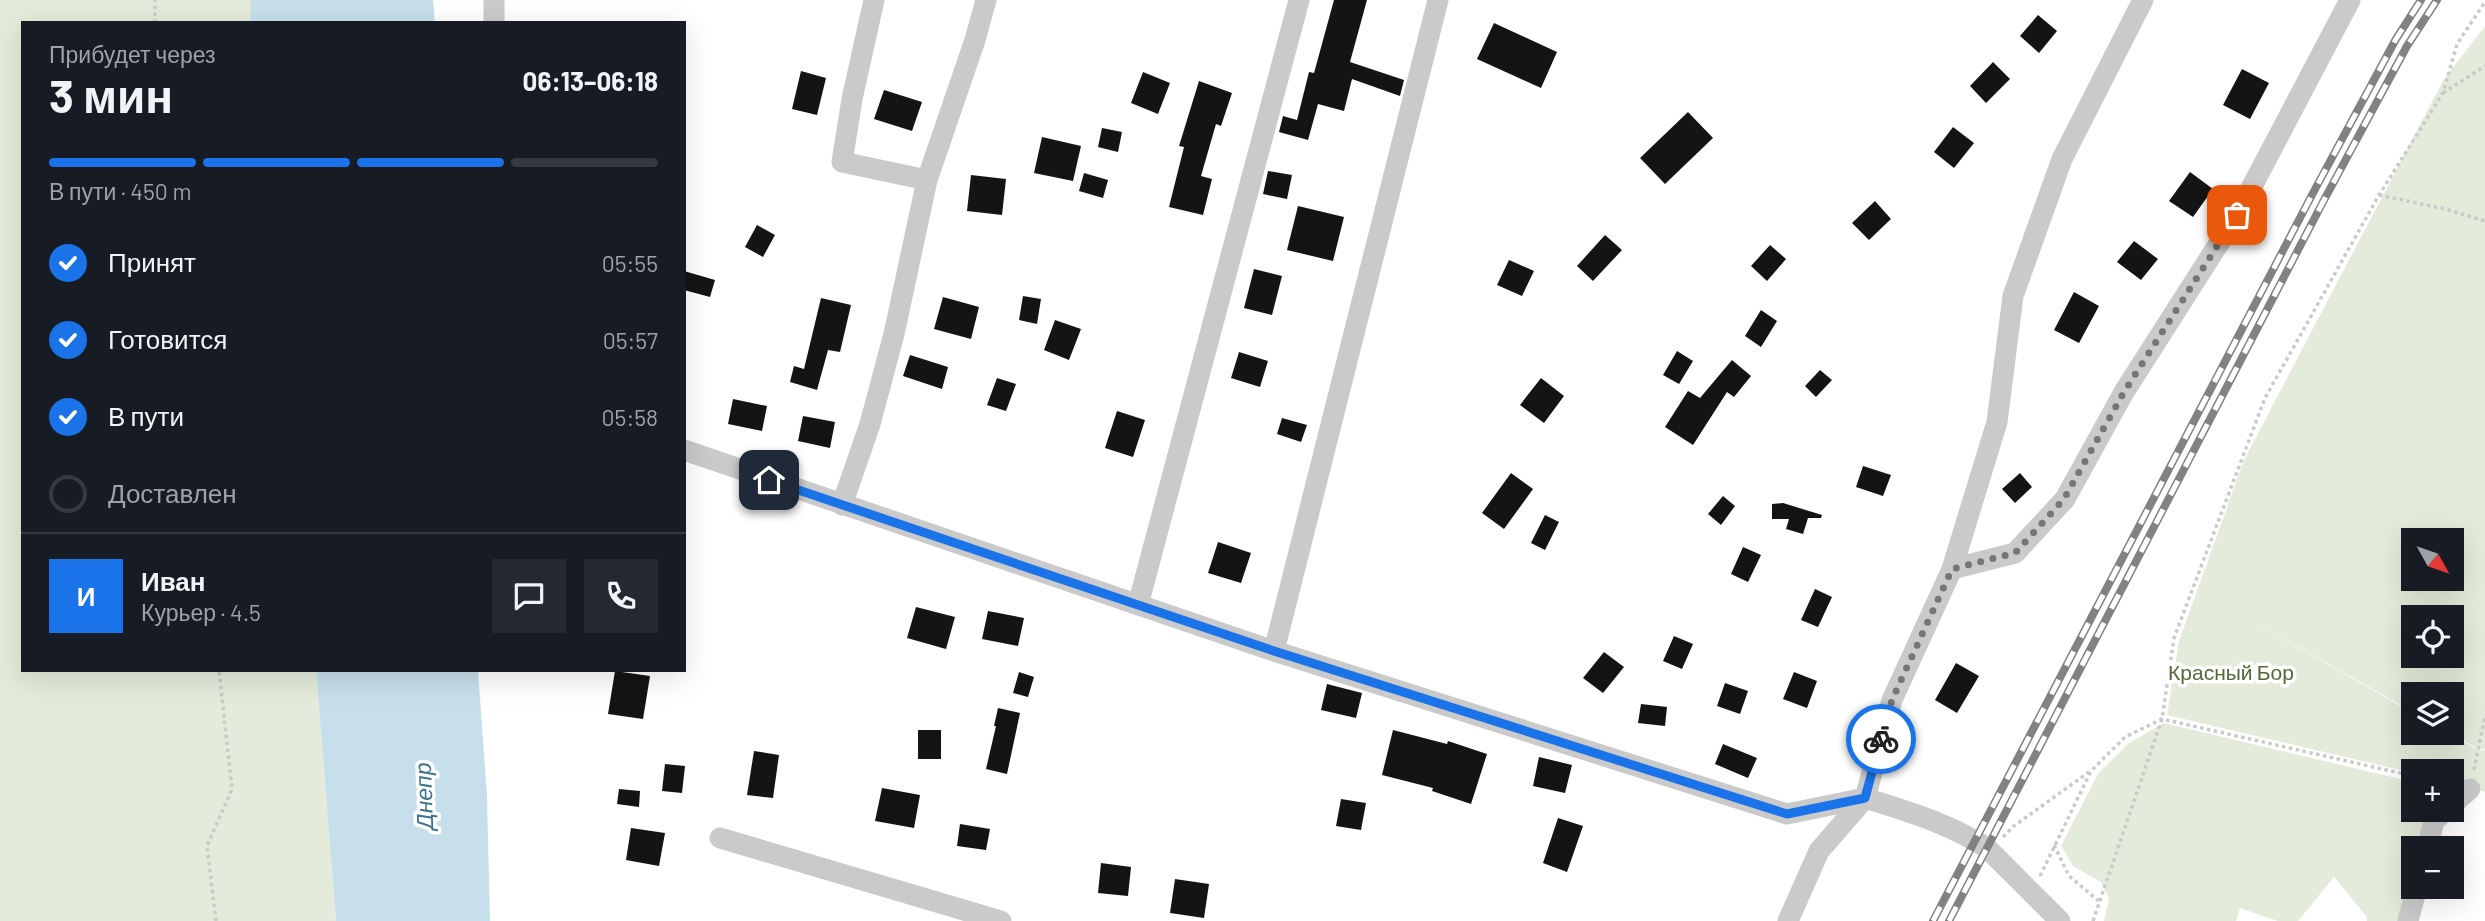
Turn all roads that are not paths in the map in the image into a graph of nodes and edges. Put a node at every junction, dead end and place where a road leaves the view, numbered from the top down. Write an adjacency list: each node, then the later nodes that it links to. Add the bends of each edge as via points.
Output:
1 (494, 0): 8 (street)
2 (874, 0): 9 (street, via 842,162)
3 (986, 0): 9 (street)
4 (1299, 0): 13 (street)
5 (1438, 0): 14 (street)
6 (2143, 0): 12 (street, via 2062,159 2013,296 1997,422)
7 (2350, 0): 12 (street, via 2237,215 2124,392 2064,499 2015,553)
8 (494, 21)
9 (927, 180): 11 (street, via 870,424)
10 (686, 451): 11 (street)
11 (842, 505): 13 (street)
12 (1952, 569): 17 (street, via 1892,700)
13 (1138, 605): 14 (street)
14 (1274, 651): 17 (street, via 1787,814)
15 (2470, 789): 16 (street)
16 (2464, 794)
17 (1865, 798): 21 (street, via 1819,851); 22 (street, via 1947,825 1989,851)
18 (720, 838): 20 (street)
19 (2414, 899): 23 (street)
20 (1001, 921)
21 (1788, 921)
22 (2060, 921)
23 (2409, 921)

